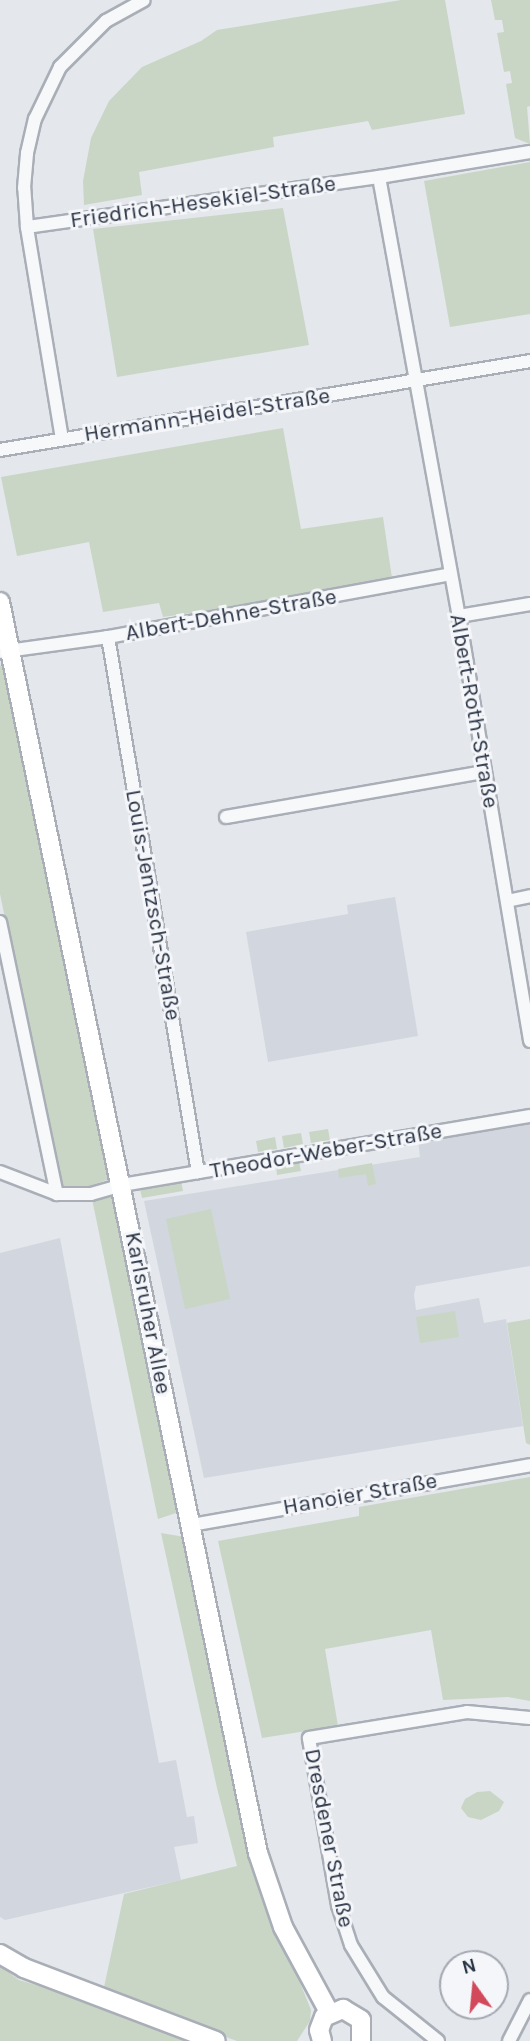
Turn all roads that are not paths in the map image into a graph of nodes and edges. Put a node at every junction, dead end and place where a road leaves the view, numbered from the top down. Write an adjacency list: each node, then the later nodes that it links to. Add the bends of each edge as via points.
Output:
1 (144, 0): 4 (street, via 97,30 60,67 49,88 27,153)
2 (530, 152): 3 (street, Friedrich-Hesekiel-Straße)
3 (379, 177): 4 (street, Friedrich-Hesekiel-Straße); 6 (street)
4 (27, 226): 7 (street)
5 (530, 361): 6 (street, Hermann-Heidel-Straße)
6 (414, 380): 7 (street, Hermann-Heidel-Straße); 9 (street, Albert-Roth-Straße)
7 (62, 439): 8 (street, Hermann-Heidel-Straße)
8 (0, 450)
9 (450, 574): 12 (street, Albert-Roth-Straße); 13 (street, Albert-Dehne-Straße)
10 (0, 602): 14 (street, Karlsruher Allee)
11 (530, 604): 12 (street)
12 (458, 616): 15 (street, Albert-Roth-Straße)
13 (108, 637): 14 (street, Albert-Dehne-Straße); 23 (street, Louis-Jentzsch-Straße)
14 (5, 651): 24 (street, Karlsruher Allee)
15 (484, 772): 16 (street); 18 (street, Albert-Roth-Straße)
16 (226, 817)
17 (530, 896): 18 (street)
18 (507, 901): 20 (street, Albert-Roth-Straße)
19 (0, 922): 25 (street)
20 (530, 1041)
21 (530, 1116): 23 (street, Theodor-Weber-Straße)
22 (0, 1172): 25 (street)
23 (198, 1172): 24 (street, Theodor-Weber-Straße)
24 (122, 1185): 25 (street, Theodor-Weber-Straße, via 91,1194); 27 (street, Karlsruher Allee)
25 (57, 1194)
26 (530, 1465): 27 (street, Hanoier Straße)
27 (191, 1525): 31 (street, Karlsruher Allee, via 270,1893 299,1961)
28 (530, 1718): 35 (street, Dresdener Straße, via 467,1712 309,1738 338,1905 351,1945 383,1997)
29 (0, 1954): 32 (street, via 24,1968)
30 (530, 2000): 36 (street)
31 (329, 2012): 33 (street, via 320,2023); 34 (street, via 343,2008 356,2014 363,2027)
32 (216, 2041)
33 (322, 2041)
34 (361, 2041)
35 (438, 2041)
36 (509, 2041)

